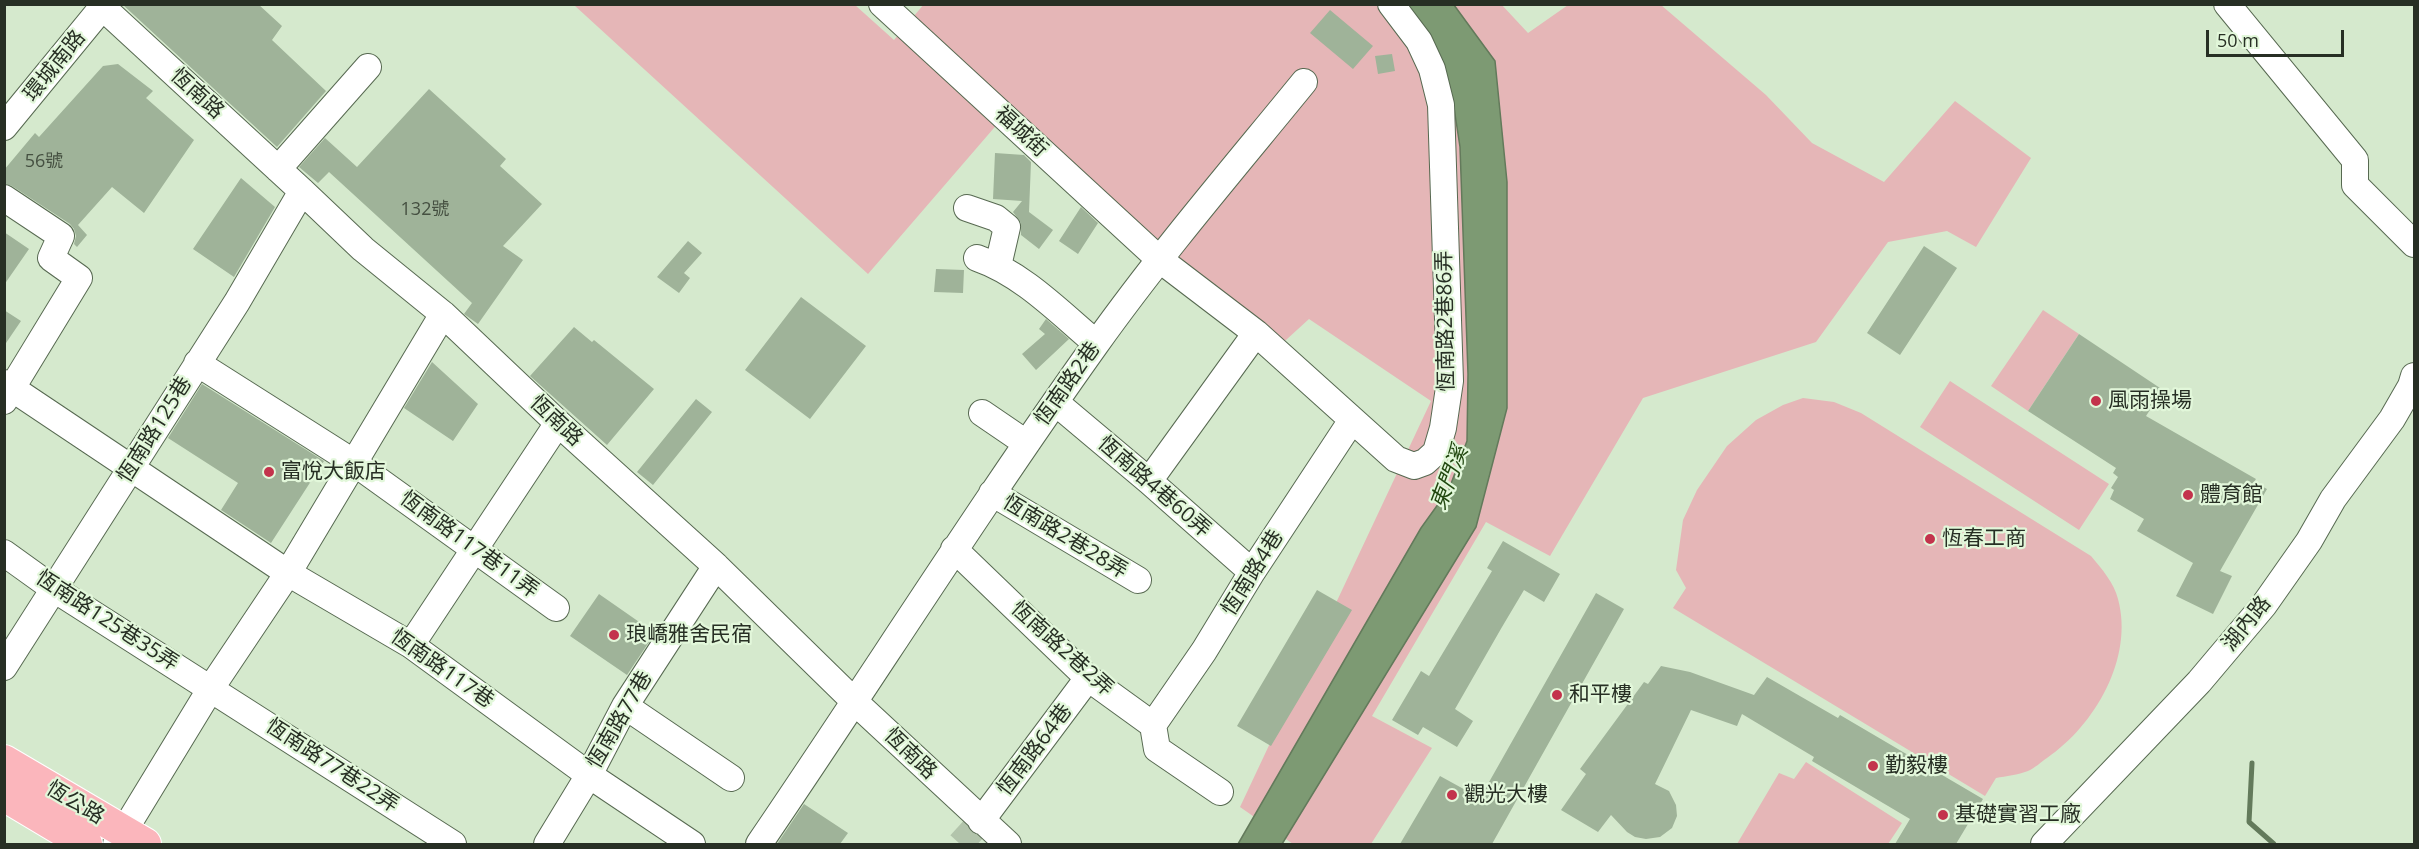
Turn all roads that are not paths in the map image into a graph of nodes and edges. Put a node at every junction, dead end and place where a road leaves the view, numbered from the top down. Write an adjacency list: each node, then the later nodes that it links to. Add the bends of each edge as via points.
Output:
1 (882, 4): 13 (street, 福城街)
2 (1391, 4): 22 (street, 恆南路2巷86弄, via 1419,41 1432,69 1441,105 1450,381 1436,452 1425,462 1414,466 1396,459)
3 (2228, 4): 12 (street, via 2355,160 2355,185)
4 (102, 6): 7 (street, 環城南路); 8 (street, 恆南路)
5 (368, 68): 8 (street)
6 (1304, 82): 13 (street, 恆南路2巷)
7 (4, 127)
8 (279, 169): 9 (street, 恆南路)
9 (302, 191): 14 (street, 恆南路, via 363,249); 17 (street, 恆南路125巷)
10 (4, 198): 19 (street, via 61,236 51,258 79,278)
11 (967, 208): 16 (street, via 996,218 1007,227 988,262 1017,277)
12 (2415, 244)
13 (1159, 259): 15 (street, 恆南路2巷86弄); 16 (street, 恆南路2巷)
14 (443, 314): 23 (street, 恆南路); 25 (street)
15 (1256, 333): 22 (street, 恆南路2巷86弄); 27 (street)
16 (1096, 343): 20 (street, 恆南路2巷)
17 (197, 363): 25 (street, 恆南路117巷11弄); 26 (street, 恆南路125巷)
18 (2415, 376): 58 (street, 湖內路, via 2392,419 2264,605 2199,682)
19 (7, 391): 26 (street, 恆南路117巷)
20 (1055, 402): 24 (street, 恆南路2巷); 27 (street, 恆南路4巷60弄)
21 (982, 413): 24 (street)
22 (1352, 420): 33 (street, 恆南路4巷)
23 (558, 423): 29 (street); 32 (street, 恆南路)
24 (1026, 443): 28 (street, 恆南路2巷)
25 (353, 462): 29 (street, 恆南路117巷11弄); 34 (street)
26 (130, 469): 34 (street, 恆南路117巷); 36 (street, 恆南路125巷)
27 (1149, 481): 33 (street, 恆南路4巷60弄)
28 (992, 493): 30 (street, 恆南路2巷); 35 (street, 恆南路2巷28弄)
29 (475, 549): 37 (street, 恆南路117巷11弄); 38 (street)
30 (954, 549): 40 (street, 恆南路2巷2弄); 42 (street, 恆南路2巷)
31 (4, 553): 36 (street, 恆南路125巷35弄)
32 (716, 566): 42 (street, 恆南路); 43 (street, 恆南路77巷)
33 (1252, 572): 44 (street, 恆南路4巷)
34 (288, 573): 38 (street, 恆南路117巷); 41 (street)
35 (1138, 580)
36 (54, 589): 39 (street, 恆南路125巷); 41 (street, 恆南路125巷35弄)
37 (556, 608)
38 (411, 645): 46 (street, 恆南路117巷)
39 (4, 667)
40 (1088, 678): 44 (street, 恆南路2巷2弄); 50 (street, 恆南路64巷)
41 (211, 688): 51 (street); 53 (street, 恆南路77巷22弄)
42 (856, 702): 50 (street, 恆南路); 56 (street, 恆南路2巷)
43 (625, 706): 46 (street, 恆南路77巷); 47 (street)
44 (1153, 725): 48 (street, via 1156,749)
45 (4, 761): 51 (main road, 恆公路)
46 (589, 775): 54 (street, 恆南路77巷); 55 (street, 恆南路117巷)
47 (731, 778)
48 (1220, 792)
49 (4, 795): 52 (main road, 恆公路)
50 (981, 821): 57 (street, 恆南路)
51 (128, 840)
52 (86, 844)
53 (453, 844)
54 (546, 844)
55 (692, 844)
56 (759, 844)
57 (1008, 844)
58 (2044, 844)

